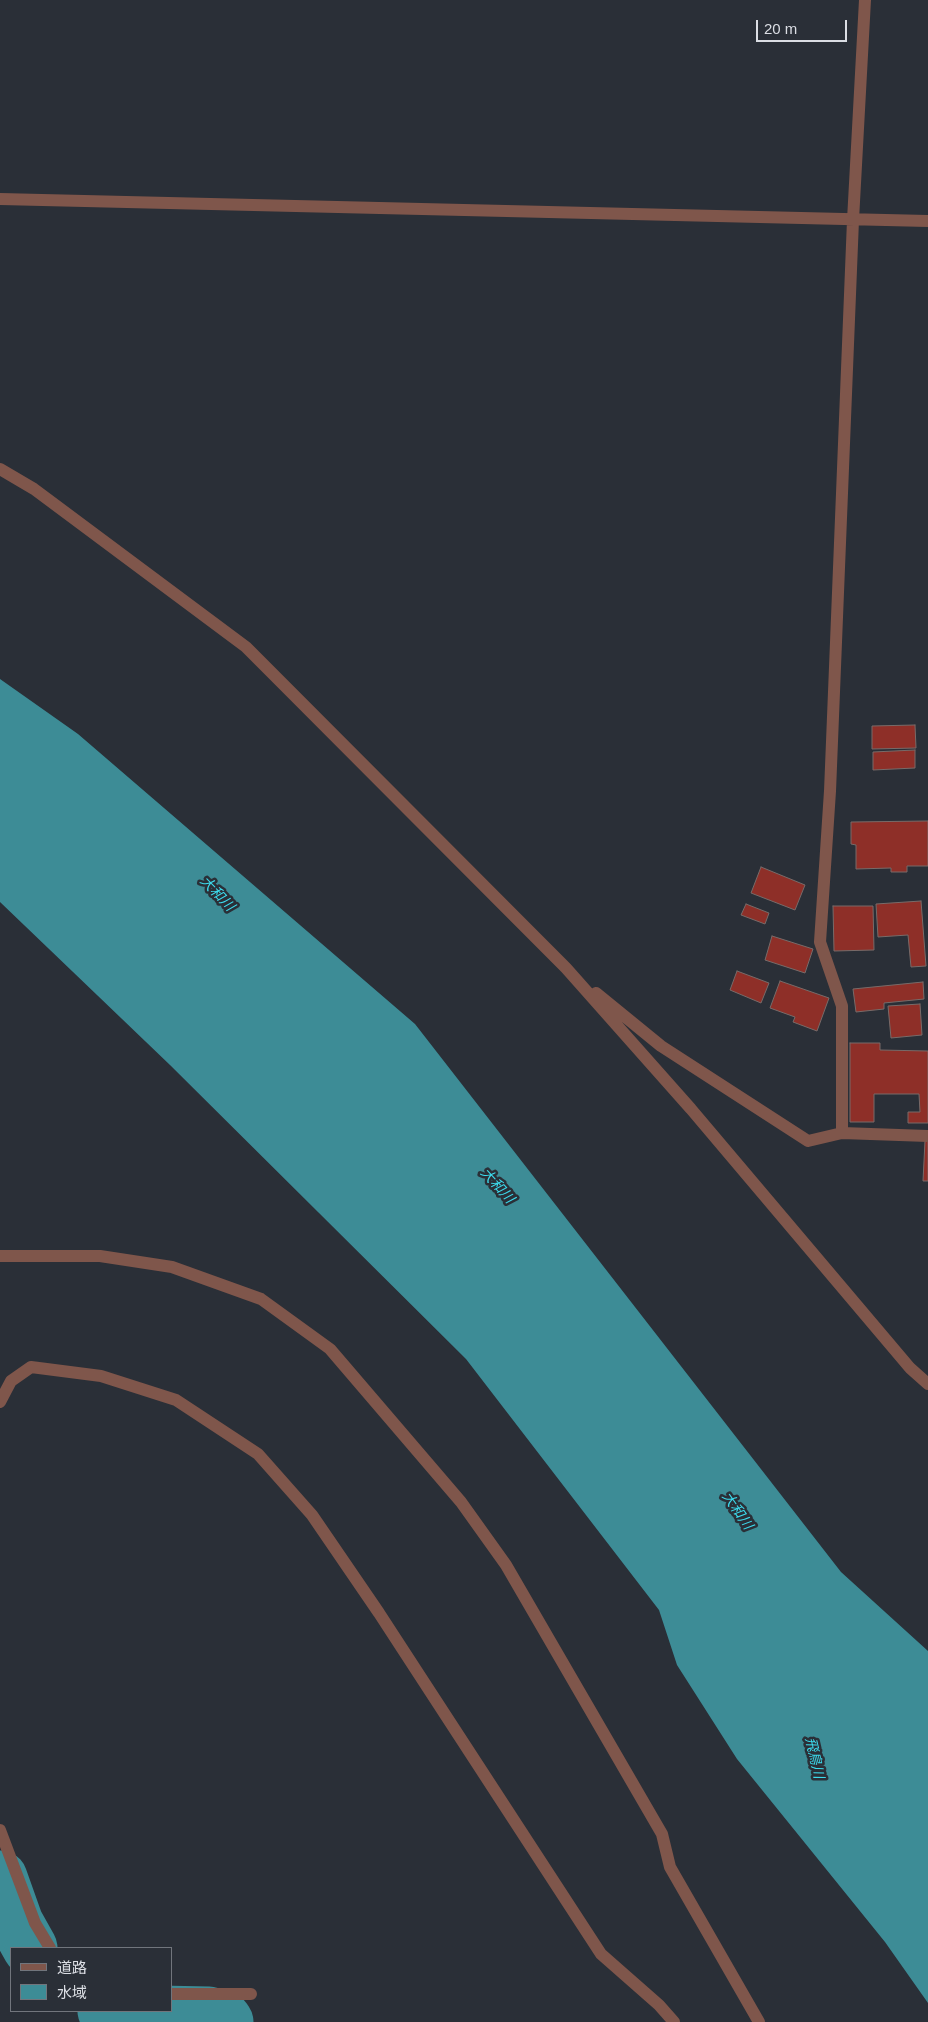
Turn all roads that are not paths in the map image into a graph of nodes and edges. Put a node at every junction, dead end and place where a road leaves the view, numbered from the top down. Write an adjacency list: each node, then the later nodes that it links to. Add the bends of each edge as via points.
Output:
1 (865, 0): 3 (street)
2 (0, 199): 3 (street)
3 (853, 220): 4 (street); 7 (street, via 830,791 820,942 842,1006)
4 (928, 221)
5 (0, 469): 6 (street, via 34,489 246,647)
6 (566, 968): 7 (street, via 662,1046 808,1141); 10 (street, via 691,1109 910,1368)
7 (842, 1133): 8 (street)
8 (928, 1136)
9 (0, 1256): 17 (street, via 100,1256 172,1267 261,1298 330,1349 461,1502 506,1565 662,1834 670,1867)
10 (928, 1384)
11 (0, 1402): 16 (street, via 11,1381 31,1367 102,1376 176,1400 258,1454 312,1515 600,1954)
12 (0, 1830): 13 (street, via 35,1923)
13 (49, 1947)
14 (172, 1994): 15 (street)
15 (251, 1994)
16 (674, 2022)
17 (759, 2022)

